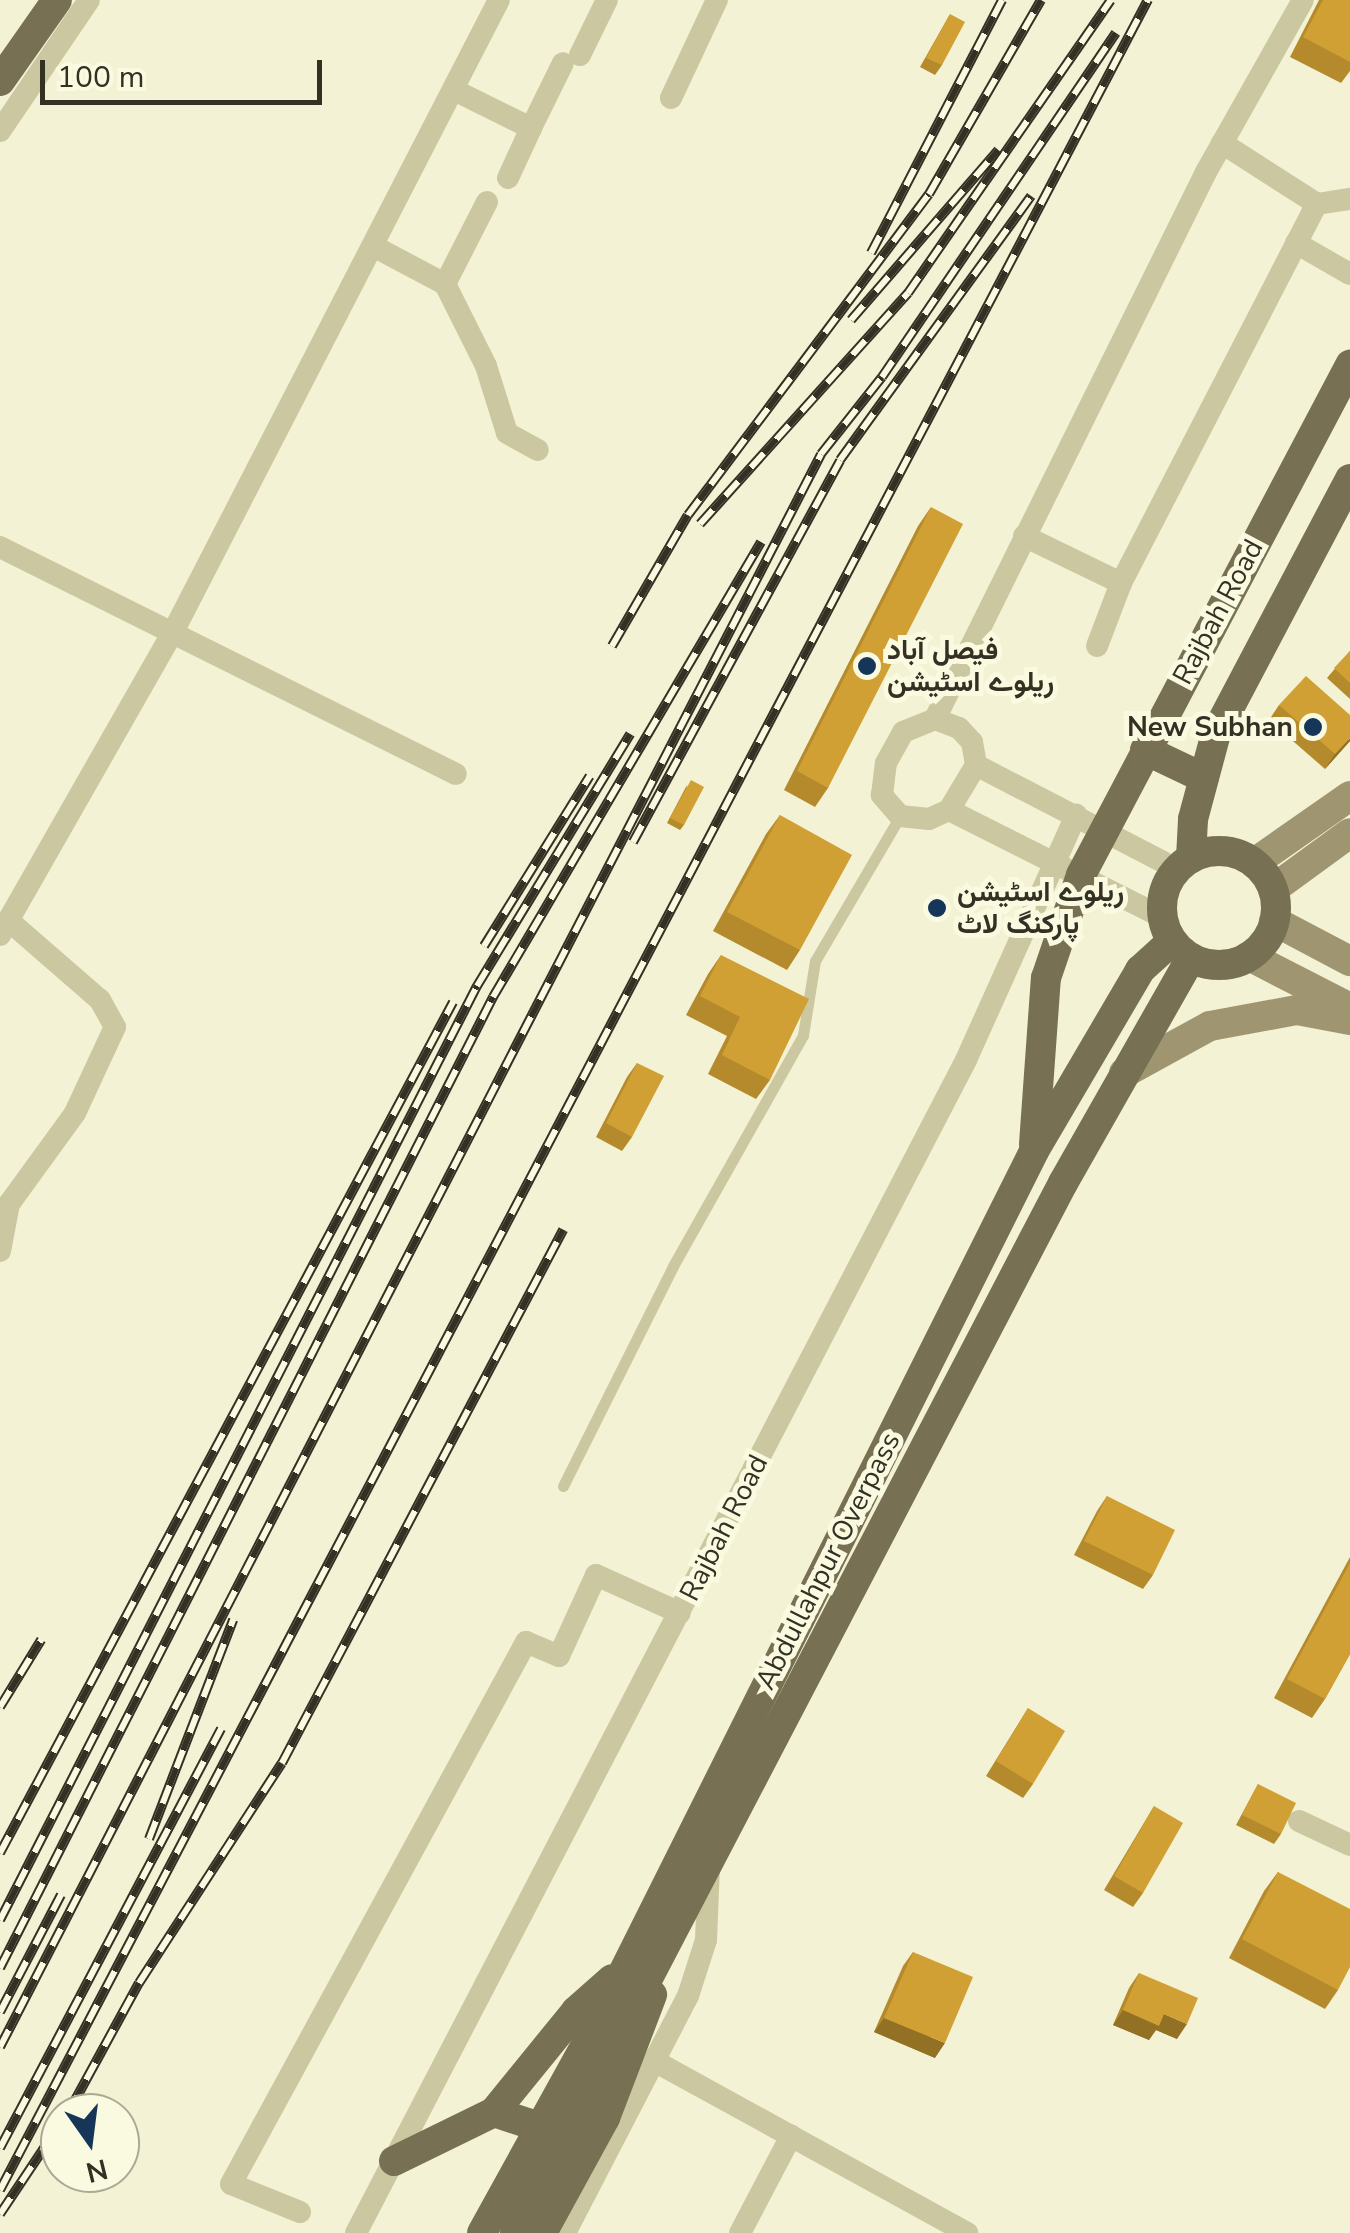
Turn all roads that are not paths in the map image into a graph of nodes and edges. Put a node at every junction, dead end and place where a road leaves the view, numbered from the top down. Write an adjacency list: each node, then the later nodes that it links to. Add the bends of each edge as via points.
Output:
1 (57, 0): 7 (main road)
2 (90, 0): 11 (street)
3 (499, 0): 8 (street)
4 (607, 0): 10 (street)
5 (716, 0): 9 (street)
6 (1303, 0): 12 (street)
7 (4, 74)
8 (454, 90): 10 (street); 18 (street)
9 (671, 98)
10 (531, 128): 13 (street)
11 (0, 130)
12 (1222, 143): 16 (street); 24 (street)
13 (508, 178)
14 (1350, 199): 16 (street)
15 (487, 202): 20 (street)
16 (1317, 204): 17 (street)
17 (1296, 243): 19 (street); 26 (street)
18 (375, 247): 20 (street); 27 (street)
19 (1350, 274)
20 (445, 284): 22 (street, via 486,366 508,433)
21 (1347, 380): 30 (main road, Rajbah Road)
22 (538, 450)
23 (1350, 481): 33 (main road, Rajbah Road, via 1216,733)
24 (1024, 536): 26 (street); 29 (street)
25 (0, 546): 27 (street)
26 (1121, 583): 28 (street)
27 (172, 634): 32 (street); 45 (street)
28 (1096, 646)
29 (936, 719): 31 (street, via 972,742); 37 (street, via 903,732 886,763 882,795)
30 (1145, 750): 33 (main road); 38 (main road, Rajbah Road)
31 (976, 765): 35 (street); 36 (street)
32 (456, 774)
33 (1204, 778): 41 (main road, Rajbah Road)
34 (1350, 796): 40 (main road)
35 (949, 810): 37 (street, via 930,819); 42 (street)
36 (1076, 815): 38 (street); 42 (street, Rajbah Road)
37 (900, 816): 55 (lane, via 815,961 803,1034 674,1266)
38 (1104, 828): 41 (street); 42 (main road, Rajbah Road)
39 (1350, 833): 43 (main road)
40 (1254, 863): 41 (main road, via 1224,851); 43 (main road)
41 (1184, 864): 46 (main road, via 1167,884)
42 (1069, 869): 46 (street); 52 (main road, Rajbah Road, via 1046,978); 56 (street, Rajbah Road)
43 (1272, 888): 44 (main road)
44 (1274, 921): 47 (main road); 48 (main road)
45 (4, 927): 53 (street, via 100,1000 115,1027 75,1113)
46 (1175, 939): 47 (main road, via 1220,965); 51 (main road, Abdullahpur Overpass); 52 (main road, Abdullahpur Overpass, via 1140,970)
47 (1249, 956): 49 (main road)
48 (1350, 961)
49 (1350, 1008)
50 (1350, 1020): 51 (main road, via 1296,1010 1210,1026)
51 (1124, 1074): 59 (main road, Abdullahpur Overpass)
52 (1034, 1151): 60 (main road, Abdullahpur Overpass)
53 (4, 1202): 54 (street)
54 (0, 1251)
55 (563, 1486)
56 (680, 1613): 65 (street, Rajbah Road); 66 (street, via 596,1575 559,1656 526,1642 230,2184)
57 (1298, 1821): 58 (street)
58 (1350, 1845)
59 (710, 1859): 61 (street, via 706,1940); 67 (main road, Abdullahpur Overpass)
60 (626, 1967): 62 (main road, via 576,2011); 63 (main road, Abdullahpur Overpass)
61 (658, 2064): 64 (street); 67 (street)
62 (494, 2112): 63 (main road); 65 (main road)
63 (539, 2128): 67 (main road, Abdullahpur Overpass)
64 (791, 2136): 70 (street); 71 (street)
65 (394, 2161): 68 (street, Rajbah Road)
66 (300, 2212)
67 (534, 2220): 69 (main road)
68 (356, 2233)
69 (482, 2233)
70 (740, 2233)
71 (967, 2233)

